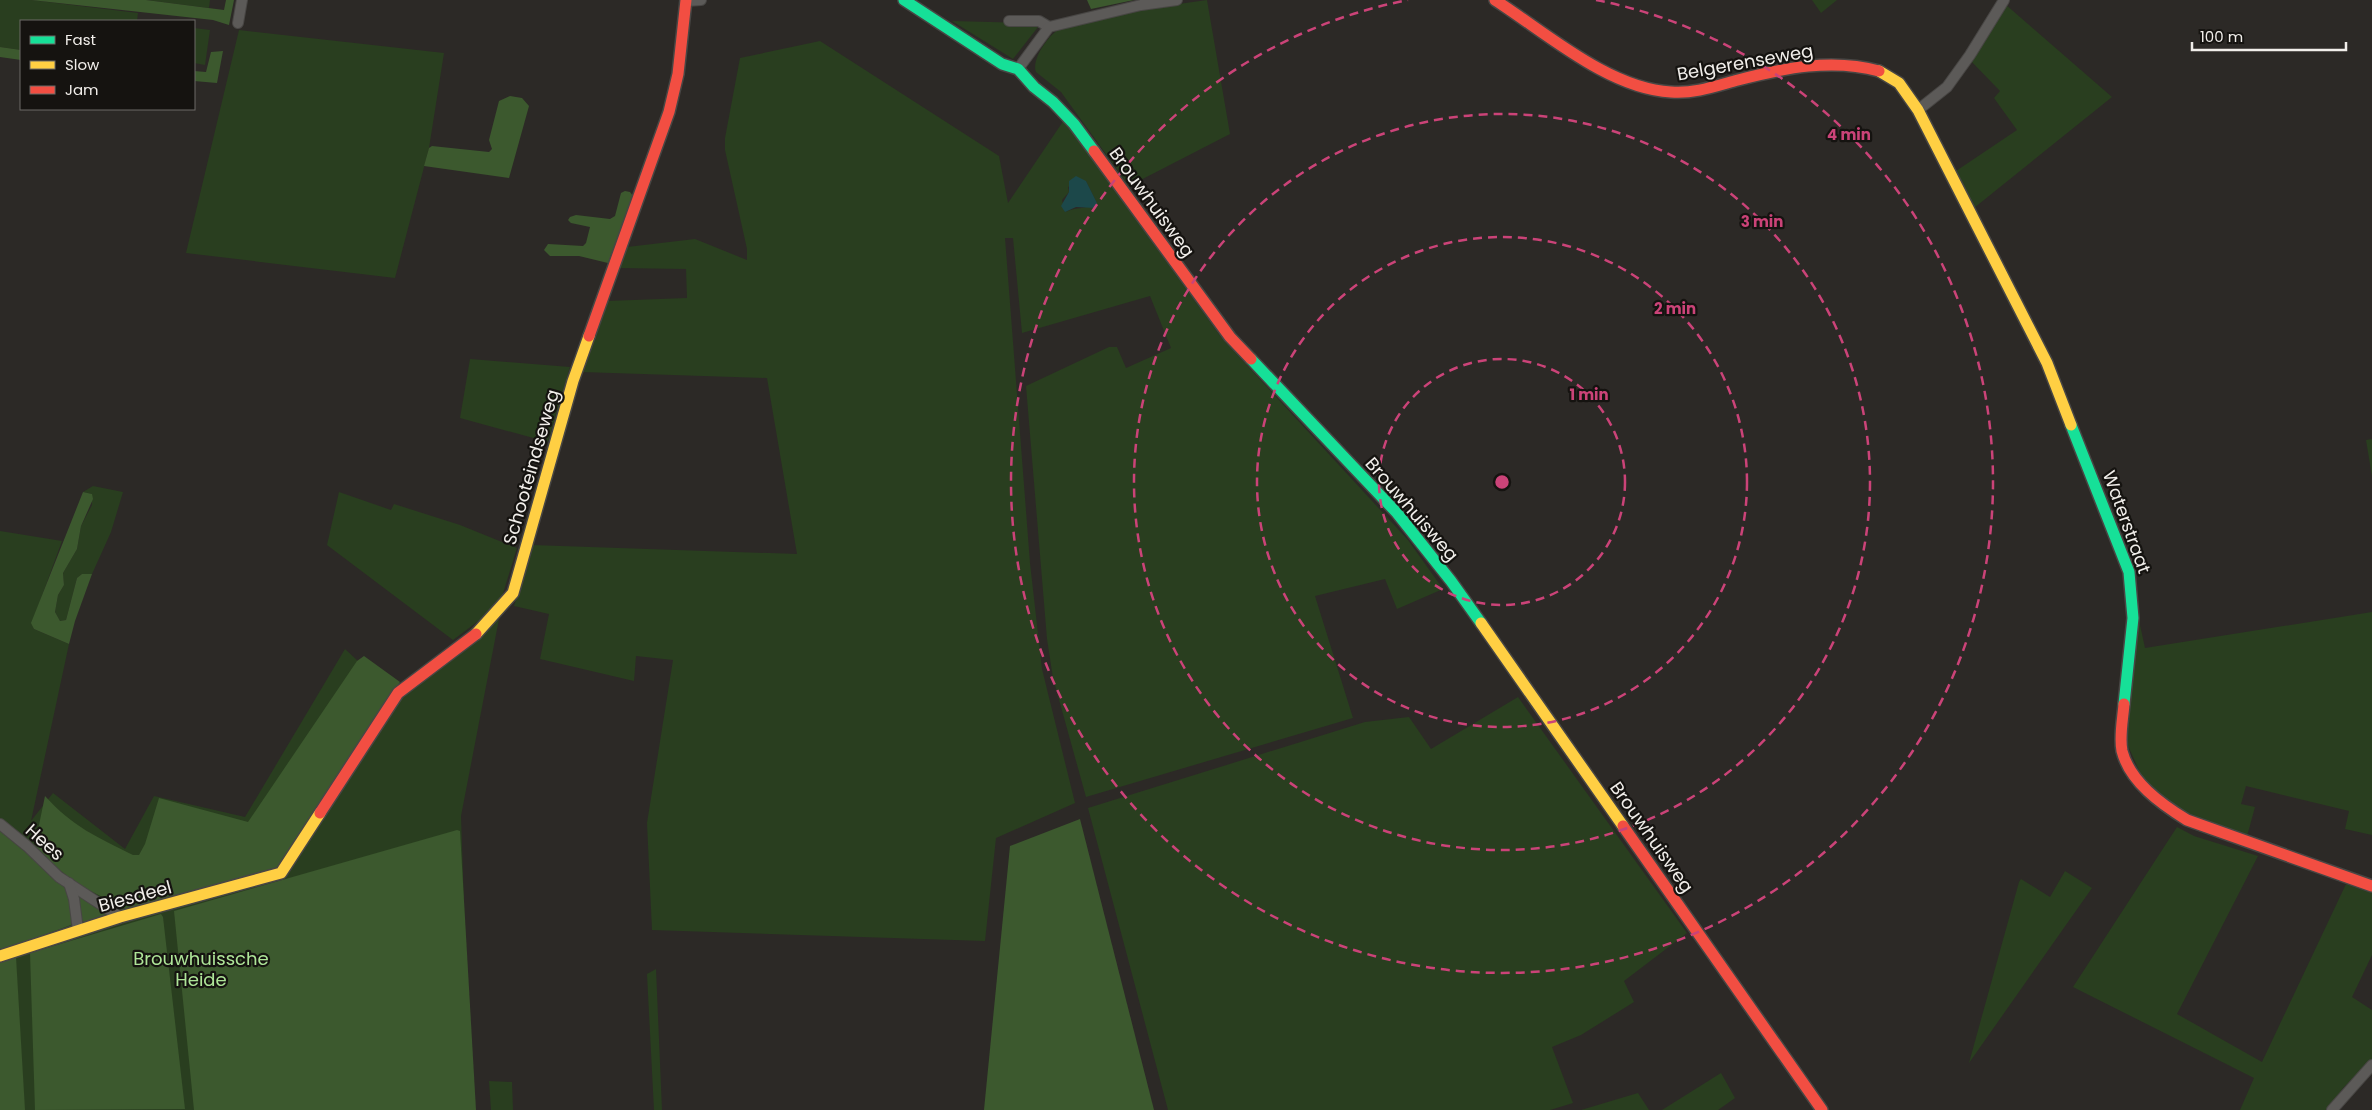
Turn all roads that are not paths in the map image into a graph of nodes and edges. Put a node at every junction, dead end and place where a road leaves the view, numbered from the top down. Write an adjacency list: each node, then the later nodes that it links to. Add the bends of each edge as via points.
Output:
1 (242, 0): 9 (street)
2 (686, 0): 3 (street); 14 (street, Schooteindseweg, via 678,74 669,112 573,381 514,593 481,630 398,693)
3 (701, 0)
4 (904, 0): 11 (street, Brouwhuisweg, via 1002,64)
5 (1177, 0): 10 (street, via 1141,5)
6 (1495, 0): 12 (street, Belgerenseweg, via 1589,61 1637,85 1658,91 1677,94 1764,73 1850,64 1867,66 1896,80)
7 (2004, 0): 12 (street, via 1947,87)
8 (1010, 21): 10 (street, via 1039,21)
9 (238, 23)
10 (1049, 27): 11 (street)
11 (1018, 69): 21 (street, Brouwhuisweg, via 1074,124 1230,337 1397,513 1426,550)
12 (1918, 110): 16 (street, Waterstraat, via 2047,363 2129,572 2133,618 2122,750 2134,776 2165,806 2187,820)
13 (0, 824): 15 (street, Hees)
14 (281, 873): 17 (street, Biesdeel)
15 (69, 884): 17 (street, Hees); 18 (street, Hees)
16 (2372, 886)
17 (120, 916): 18 (street, Biesdeel)
18 (78, 930): 19 (street, Biesdeel)
19 (0, 956)
20 (2372, 1065): 22 (street)
21 (1822, 1110)
22 (2332, 1110)

